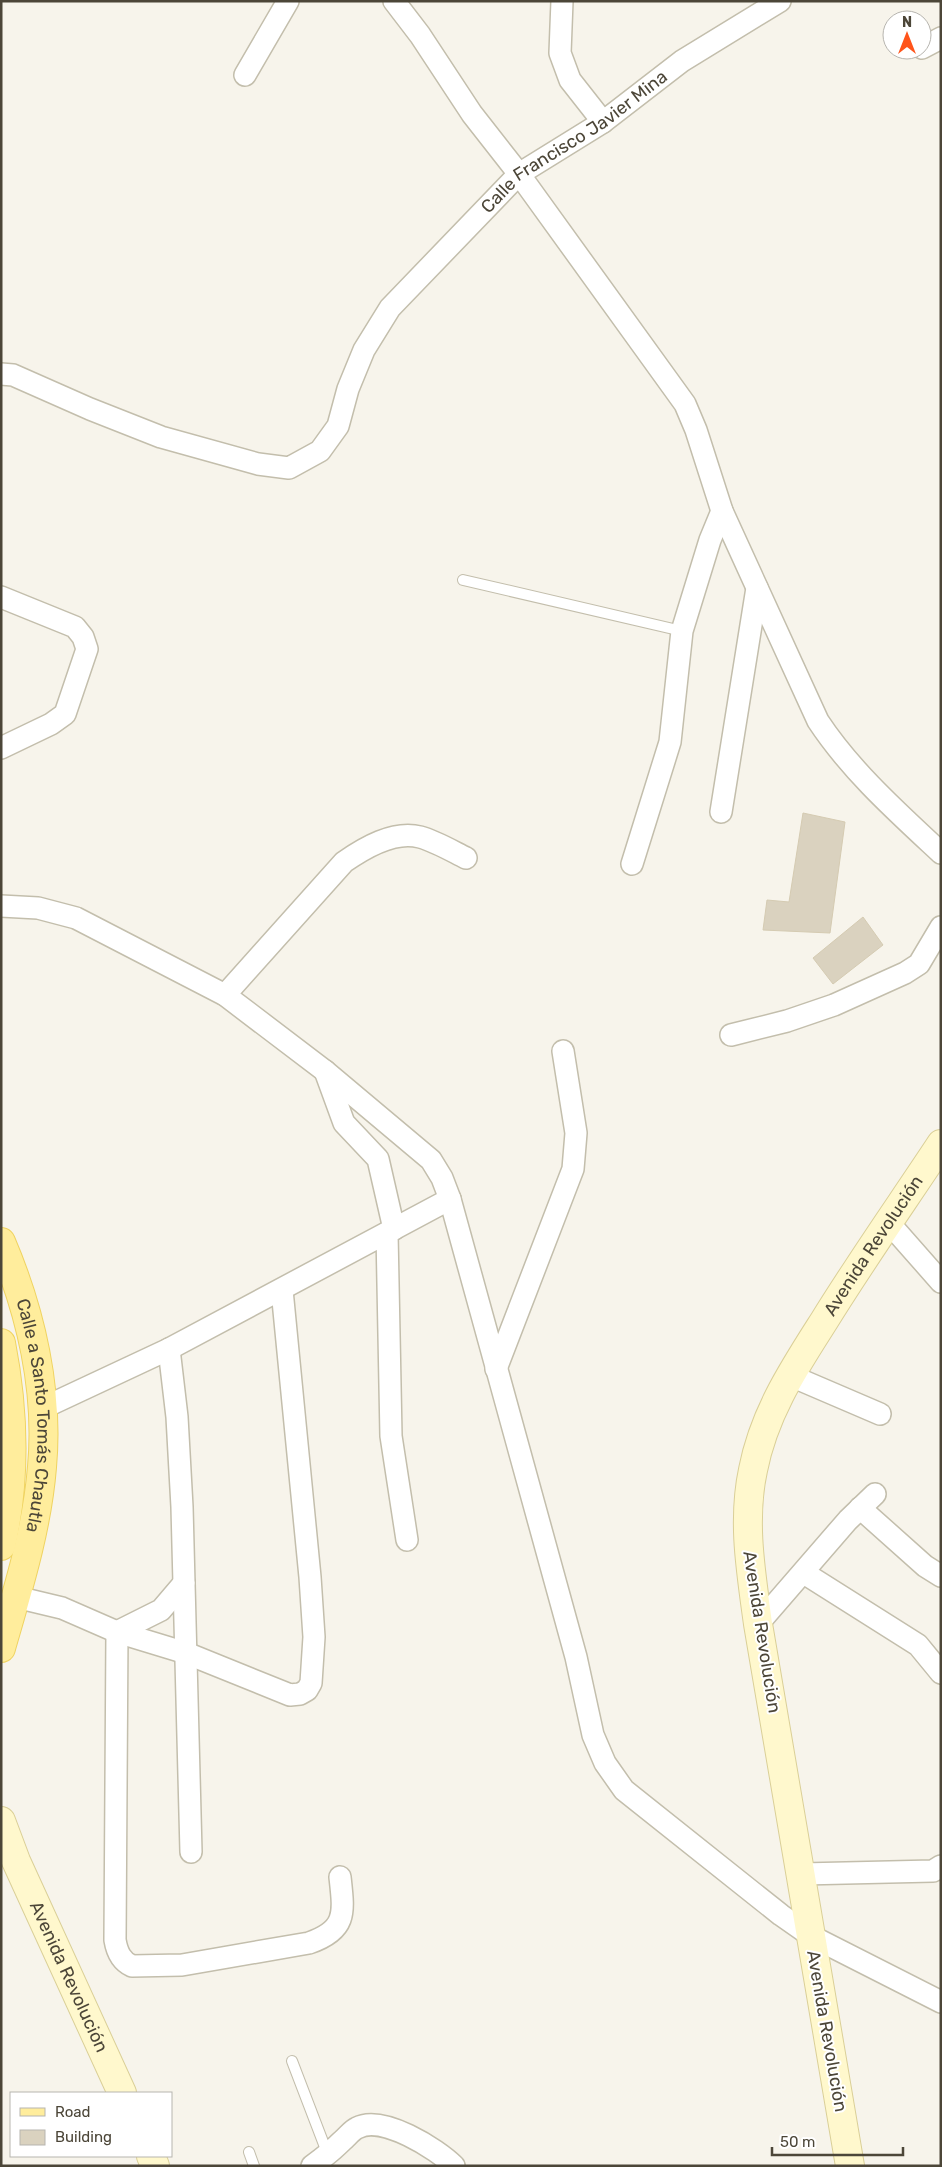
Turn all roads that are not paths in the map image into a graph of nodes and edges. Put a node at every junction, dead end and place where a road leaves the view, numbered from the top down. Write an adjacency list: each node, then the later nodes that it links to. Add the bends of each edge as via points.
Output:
1 (288, 1): 5 (street)
2 (394, 1): 7 (street, via 472,114)
3 (562, 1): 6 (street, via 560,52 570,80)
4 (780, 1): 6 (street, Calle Francisco Javier Mina, via 682,61)
5 (245, 75)
6 (602, 122): 7 (street, Calle Francisco Javier Mina)
7 (519, 174): 8 (street, Calle Francisco Javier Mina, via 390,308 364,350 348,389 338,426 320,451 289,468 258,464 160,437 13,374); 9 (street, via 685,404)
8 (1, 374)
9 (722, 511): 11 (street); 13 (street)
10 (463, 580): 13 (lane)
11 (757, 588): 15 (street); 16 (street, via 818,721 836,748)
12 (1, 597): 14 (street, via 75,627 87,649 65,714)
13 (682, 631): 18 (street, via 670,742)
14 (1, 748)
15 (721, 812)
16 (941, 853)
17 (466, 858): 21 (street, via 420,837 399,836 363,848 344,862)
18 (632, 864)
19 (1, 906): 21 (street, via 38,908 76,918)
20 (941, 927): 22 (street, via 919,964 905,973 787,1021)
21 (224, 995): 24 (street)
22 (731, 1035)
23 (563, 1051): 34 (street, via 576,1133 573,1169)
24 (325, 1071): 26 (street, via 431,1160); 28 (street, via 344,1123 378,1159)
25 (941, 1144): 27 (street, Avenida Revolución)
26 (450, 1199): 28 (street); 34 (street)
27 (889, 1223): 30 (street); 35 (street, Avenida Revolución)
28 (390, 1231): 31 (street); 38 (street, via 390,1436)
29 (1, 1242): 36 (main road, Calle a Santo Tomás Chautla, via 26,1318 39,1373)
30 (941, 1282)
31 (282, 1290): 33 (street); 47 (street, via 310,1577 314,1638 311,1683 300,1694 290,1694)
32 (1, 1343): 39 (main road, Calle a Santo Tomás Chautla, via 9,1382 12,1441 9,1497)
33 (168, 1349): 36 (street); 42 (street, via 177,1418)
34 (496, 1369): 55 (street, via 576,1657 594,1735 605,1763 624,1790)
35 (790, 1376): 37 (street); 44 (street, Avenida Revolución, via 767,1420 751,1479 747,1533)
36 (43, 1408): 43 (main road, Calle a Santo Tomás Chautla, via 43,1452 38,1494)
37 (880, 1414)
38 (406, 1540)
39 (1, 1546)
40 (804, 1573): 41 (street, via 867,1501 925,1566); 44 (street); 48 (street, via 918,1645)
41 (941, 1576)
42 (184, 1583): 45 (street, via 161,1610); 47 (street)
43 (16, 1598): 45 (street, via 62,1608); 46 (main road, Calle a Santo Tomás Chautla)
44 (758, 1624): 53 (street, Avenida Revolución)
45 (117, 1632): 47 (street); 54 (street, via 115,1940 122,1959 132,1966 182,1966 327,1937 336,1928 341,1915)
46 (1, 1648)
47 (186, 1653): 50 (street)
48 (941, 1673)
49 (1, 1821): 51 (street, Avenida Revolución)
50 (191, 1852)
51 (9, 1858): 58 (street, Avenida Revolución)
52 (941, 1866): 53 (street, via 933,1871)
53 (802, 1874): 55 (street, Avenida Revolución)
54 (340, 1877)
55 (811, 1936): 56 (street); 63 (street, Avenida Revolución)
56 (941, 2002)
57 (292, 2061): 60 (lane)
58 (122, 2092)
59 (248, 2152): 61 (lane)
60 (320, 2160): 62 (street, via 357,2128 371,2125 392,2128 438,2151)
61 (254, 2166)
62 (454, 2166)
63 (850, 2166)

